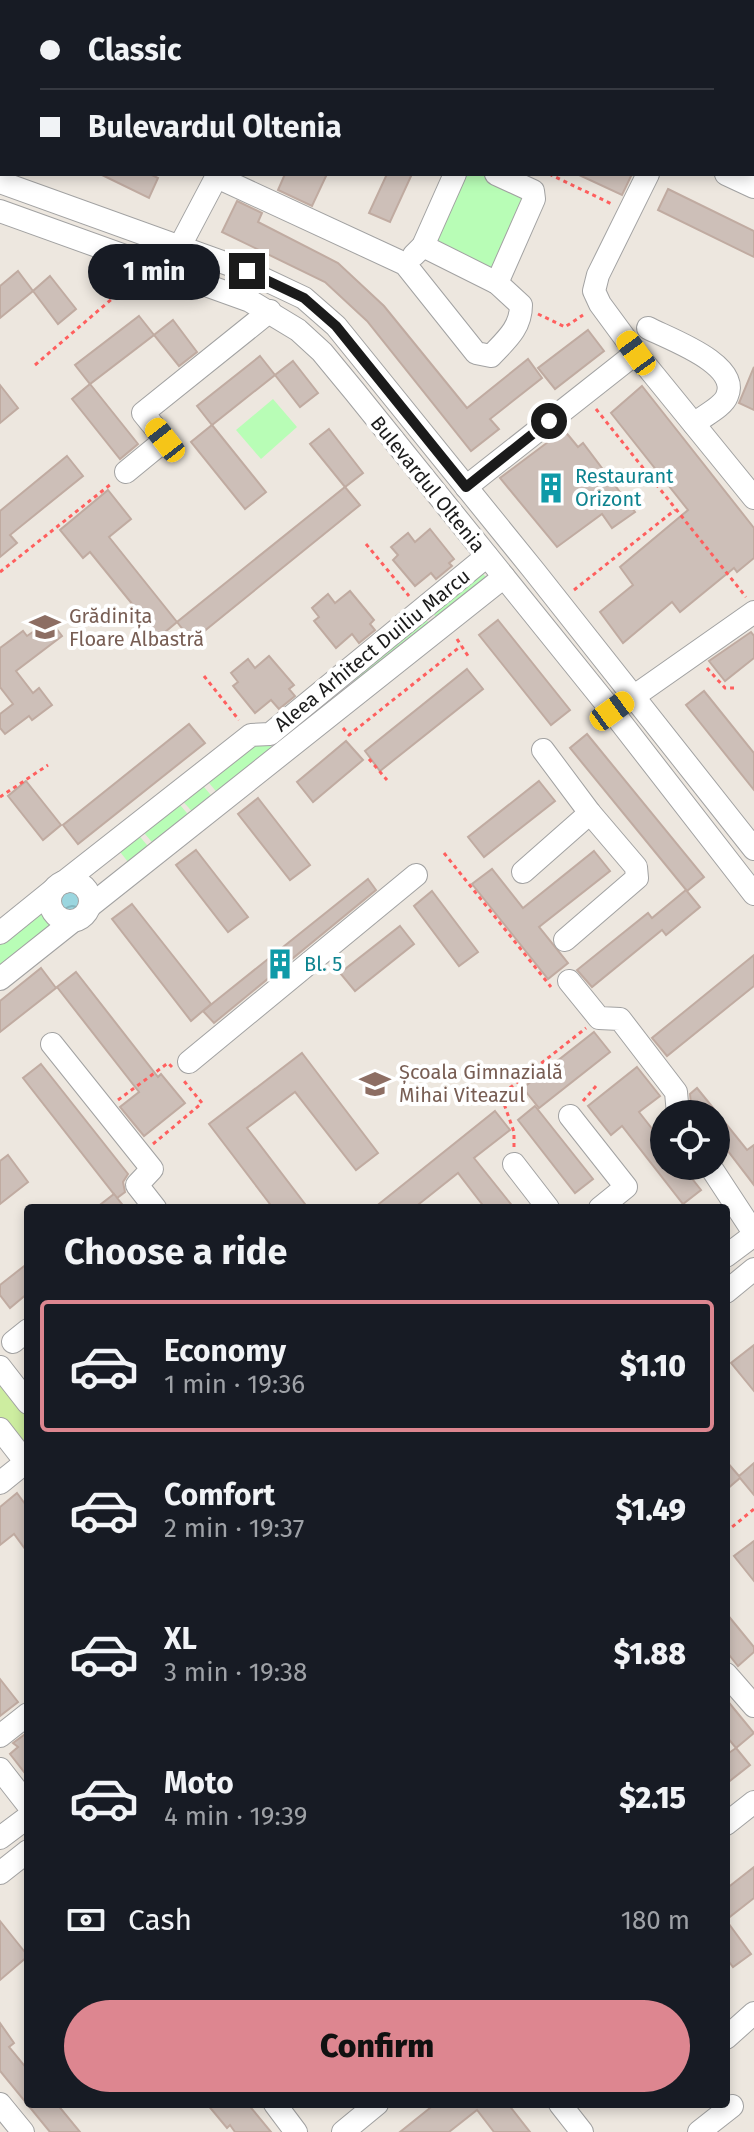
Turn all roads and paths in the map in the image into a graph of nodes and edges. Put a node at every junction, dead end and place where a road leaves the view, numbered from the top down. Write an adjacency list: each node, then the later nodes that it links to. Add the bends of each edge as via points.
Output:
1 (218, 176): 11 (street); 14 (street)
2 (454, 176): 12 (street)
3 (500, 176): 15 (street, via 533,191 534,199)
4 (553, 176): 10 (path)
5 (647, 176): 10 (street)
6 (730, 176): 8 (street)
7 (0, 182): 11 (street, Bulevardul Oltenia)
8 (754, 187)
9 (0, 211): 13 (street, Bulevardul Oltenia)
10 (628, 212): 16 (street, via 598,275 594,291)
11 (180, 246): 25 (street, Bulevardul Oltenia, via 304,298 336,326)
12 (423, 246): 14 (street); 15 (street)
13 (152, 264): 18 (street, Bulevardul Oltenia); 21 (path)
14 (405, 264): 17 (street, via 476,353 491,356 510,337 521,320)
15 (497, 283): 17 (street)
16 (600, 304): 17 (path, via 565,327); 20 (street)
17 (521, 305)
18 (270, 311): 24 (street, via 143,413 165,440); 29 (street, Bulevardul Oltenia, via 322,352)
19 (648, 328): 23 (street, via 724,371 728,395)
20 (636, 353): 22 (street); 23 (street)
21 (35, 365)
22 (584, 393): 25 (street); 27 (path)
23 (694, 424): 26 (street)
24 (126, 472): 30 (path)
25 (466, 487): 32 (street, Bulevardul Oltenia)
26 (754, 498)
27 (676, 510): 32 (path); 34 (path)
28 (366, 544): 33 (path)
29 (487, 556): 31 (street, Bulevardul Oltenia); 33 (street, Aleea Arhitect Duiliu Marcu)
30 (0, 572)
31 (504, 577): 35 (street, Aleea Arhitect Duiliu Marcu); 42 (street, Bulevardul Oltenia)
32 (559, 602): 41 (street, Bulevardul Oltenia)
33 (421, 610): 43 (street, Aleea Arhitect Duiliu Marcu, via 270,734)
34 (754, 610): 37 (street)
35 (447, 624): 36 (path); 57 (street, Aleea Arhitect Duiliu Marcu)
36 (461, 646): 38 (path); 44 (path)
37 (694, 653): 40 (path, via 725,688); 41 (street)
38 (468, 656)
39 (204, 676): 43 (path)
40 (734, 688)
41 (633, 696): 42 (street); 51 (street, Bulevardul Oltenia)
42 (612, 711): 56 (street, Bulevardul Oltenia)
43 (251, 735): 55 (street, Aleea Arhitect Duiliu Marcu)
44 (349, 735)
45 (543, 750): 50 (street)
46 (369, 759): 48 (path)
47 (48, 765): 49 (path)
48 (387, 780)
49 (0, 797)
50 (590, 813): 53 (street); 59 (street, via 636,867 637,878)
51 (754, 849)
52 (444, 853): 61 (path)
53 (523, 872)
54 (416, 875): 64 (street)
55 (59, 886): 57 (street, via 73,881 84,886 90,895); 57 (street, via 51,897 53,911 61,919); 58 (street, Aleea Arhitect Duiliu Marcu)
56 (754, 894)
57 (82, 914): 60 (street, Aleea Arhitect Duiliu Marcu)
58 (0, 933)
59 (565, 940)
60 (0, 979)
61 (562, 987): 65 (street, via 599,1018 620,1019)
62 (584, 1029): 69 (path, via 502,1098 514,1132)
63 (52, 1044): 66 (street)
64 (186, 1072): 66 (path, via 168,1063); 68 (path, via 202,1103)
65 (677, 1100)
66 (105, 1109): 68 (street)
67 (570, 1116): 73 (street, via 626,1187)
68 (141, 1154): 71 (street, via 152,1169 137,1185)
69 (514, 1164): 72 (street)
70 (720, 1180): 74 (street)
71 (152, 1204)
72 (545, 1204)
73 (605, 1204)
74 (754, 1234): 75 (street)
75 (730, 1253)
76 (754, 1269): 77 (street)
77 (730, 1289)
78 (0, 1367): 79 (street)
79 (24, 1398)
80 (0, 1429): 81 (street)
81 (24, 1460)
82 (24, 1466): 83 (street)
83 (0, 1483)
84 (754, 1509): 85 (path)
85 (730, 1529)
86 (730, 1679): 87 (street)
87 (754, 1706)
88 (24, 1717): 89 (street)
89 (0, 1736)
90 (0, 1769): 91 (street)
91 (24, 1800)
92 (754, 1802): 94 (street)
93 (24, 1820): 95 (street)
94 (730, 1821)
95 (0, 1838)
96 (24, 1854): 97 (street)
97 (0, 1873)
98 (754, 2013): 99 (street)
99 (730, 2034)
100 (0, 2104): 105 (street)
101 (278, 2108): 106 (street)
102 (372, 2108): 107 (street)
103 (563, 2108): 108 (street)
104 (729, 2108): 109 (street)
105 (23, 2132)
106 (296, 2132)
107 (343, 2132)
108 (582, 2132)
109 (699, 2132)

